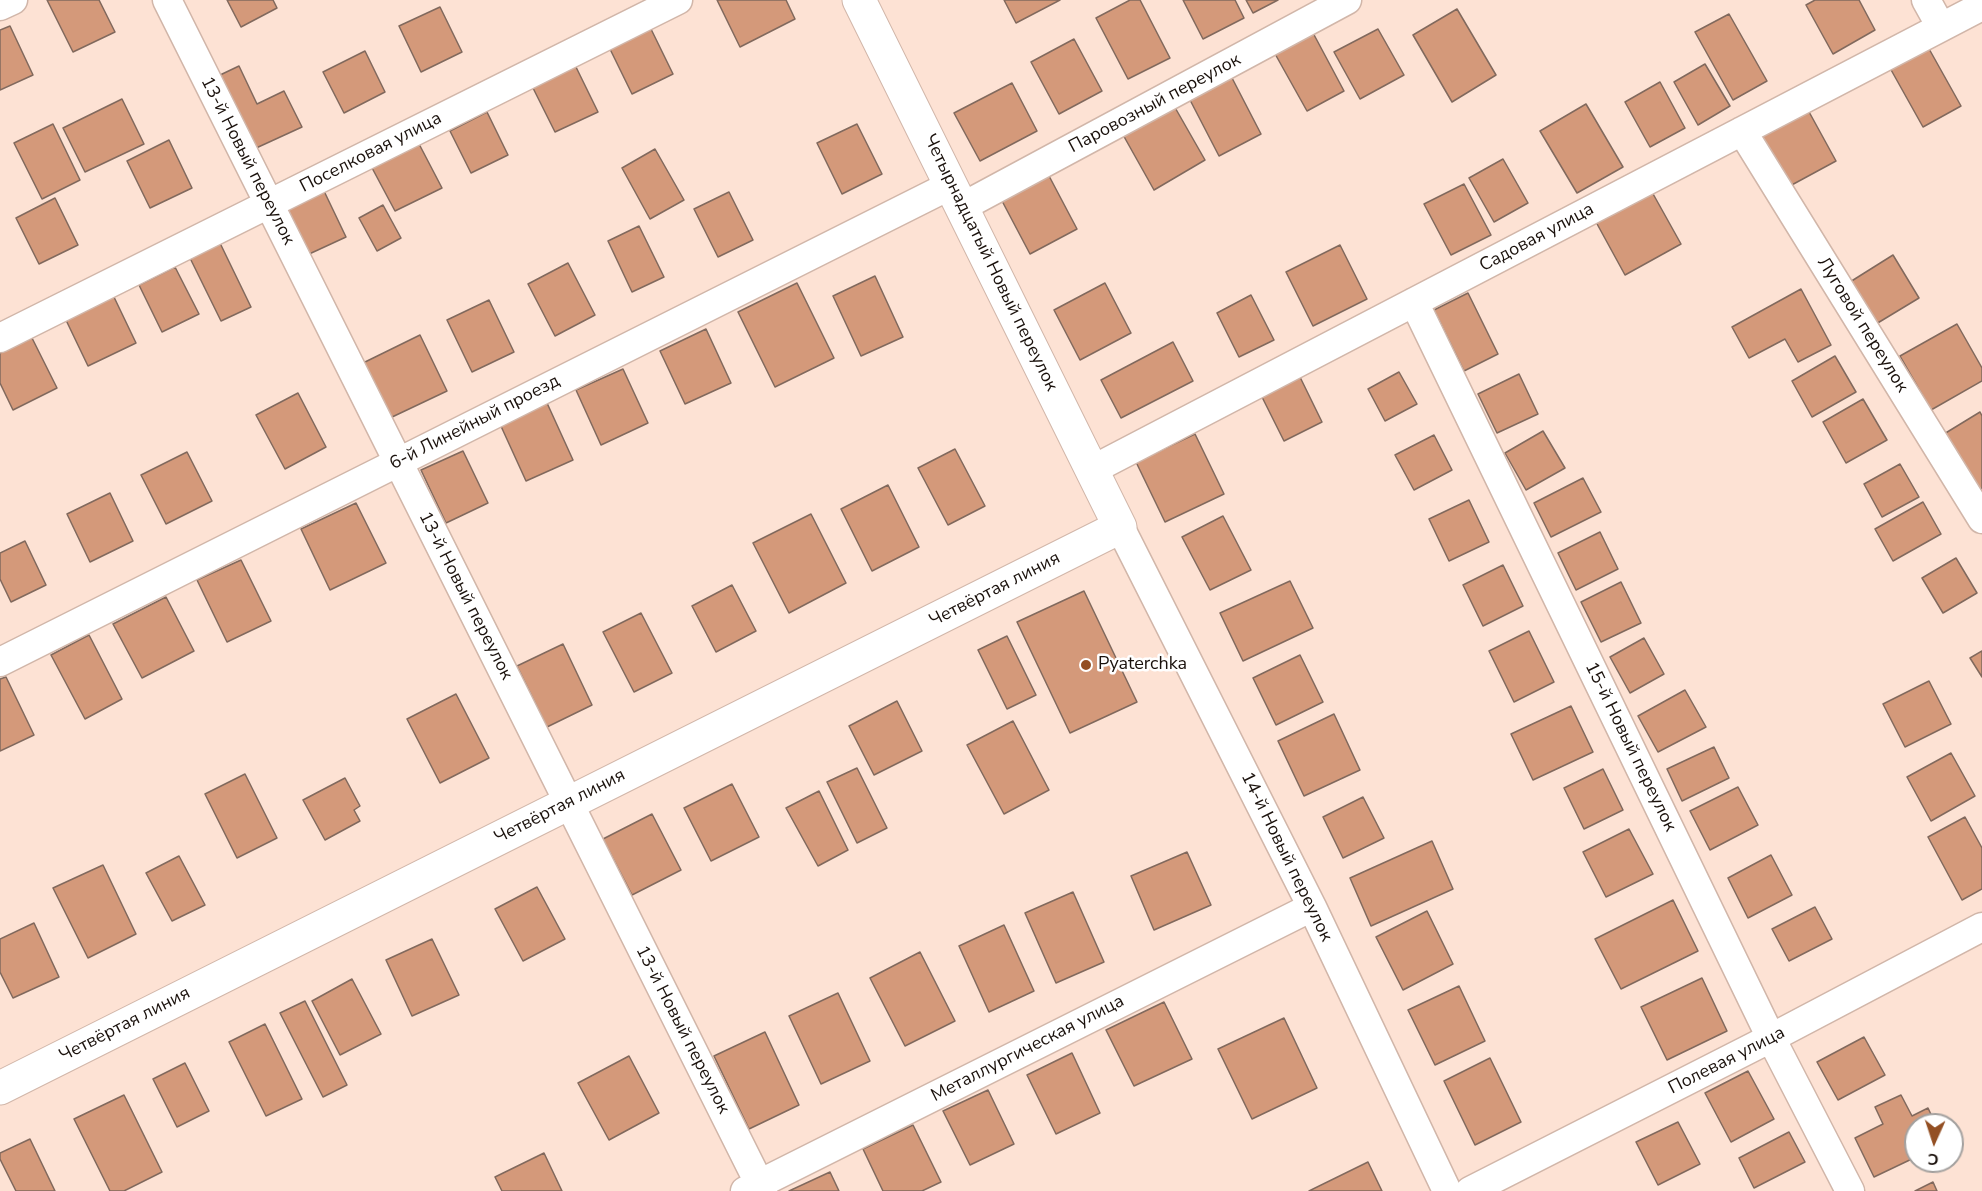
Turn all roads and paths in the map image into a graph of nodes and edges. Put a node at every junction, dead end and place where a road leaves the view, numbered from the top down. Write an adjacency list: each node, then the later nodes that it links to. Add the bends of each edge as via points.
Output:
1 (13, 0): 7 (street)
2 (167, 0): 12 (street, 13-й Новый переулок)
3 (678, 0): 12 (street, Поселковая улица)
4 (859, 0): 11 (street, Четырнадцатый Новый переулок)
5 (1347, 0): 11 (street, Паровозный переулок)
6 (1926, 0): 9 (street)
7 (0, 6)
8 (1982, 6): 9 (street, Садовая улица)
9 (1941, 27): 10 (street, Садовая улица)
10 (1742, 131): 13 (street, Садовая улица); 17 (street, Луговой переулок)
11 (956, 196): 15 (street, 6-й Линейный проезд); 16 (street, Четырнадцатый Новый переулок)
12 (269, 204): 14 (street, Поселковая улица); 15 (street, 13-й Новый переулок)
13 (1414, 302): 16 (street, Садовая улица); 23 (street, 15-й Новый переулок)
14 (0, 338)
15 (398, 462): 19 (street, 6-й Линейный проезд); 20 (street, 13-й Новый переулок)
16 (1092, 470): 18 (street, Четырнадцатый Новый переулок)
17 (1982, 519)
18 (1120, 527): 20 (street, Четвёртая линия); 21 (street, 14-й Новый переулок)
19 (0, 662)
20 (569, 803): 24 (street, Четвёртая линия); 25 (street, 13-й Новый переулок)
21 (1312, 907): 25 (street, Металлургическая улица); 26 (street, 14-й Новый переулок)
22 (1982, 927): 23 (street, Полевая улица)
23 (1772, 1038): 27 (street, Полевая улица); 28 (street, 15-й Новый переулок)
24 (0, 1088)
25 (756, 1189)
26 (1446, 1191)
27 (1470, 1191)
28 (1850, 1191)

